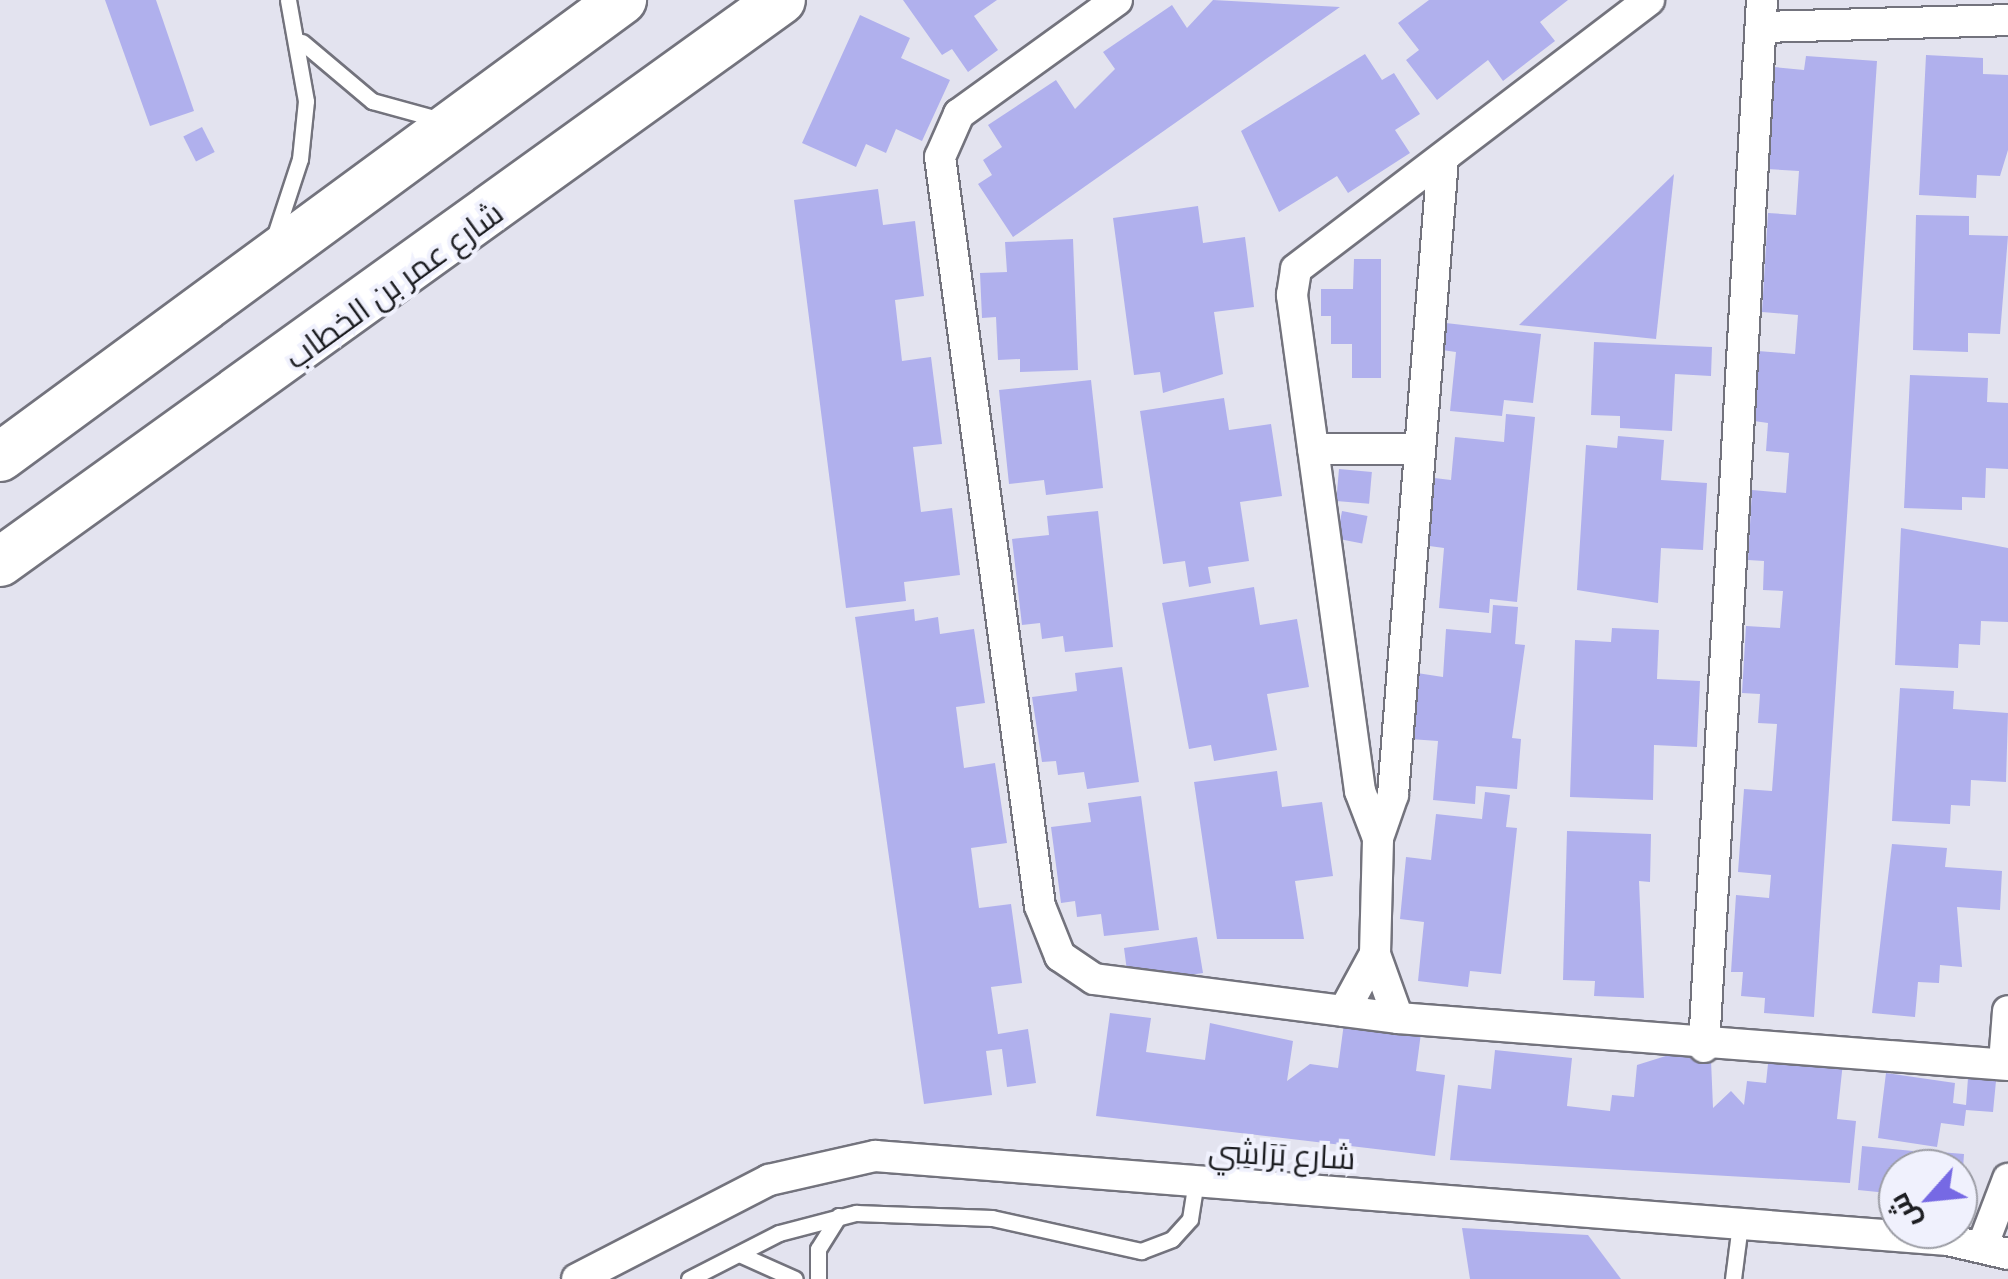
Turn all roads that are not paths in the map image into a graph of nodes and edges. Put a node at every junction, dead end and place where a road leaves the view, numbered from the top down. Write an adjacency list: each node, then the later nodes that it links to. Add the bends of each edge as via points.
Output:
1 (288, 0): 8 (lane)
2 (622, 0): 9 (main road)
3 (781, 0): 15 (main road, شارع عمر بن الخطاب)
4 (1116, 0): 18 (street, via 958,114 940,157 1040,906 1060,956 1094,979)
5 (1648, 0): 10 (street)
6 (1762, 13): 7 (street); 21 (street)
7 (2008, 20)
8 (302, 42): 9 (lane, via 372,101); 11 (lane, via 300,159)
9 (458, 121): 11 (main road)
10 (1443, 158): 12 (street, via 1296,270); 13 (street)
11 (260, 269): 14 (main road)
12 (1313, 449): 13 (street); 16 (street, via 1360,791)
13 (1420, 449): 16 (street, via 1393,795)
14 (0, 457)
15 (0, 562)
16 (1378, 838): 17 (street)
17 (1376, 954): 18 (street); 20 (street)
18 (1344, 1011): 20 (street)
19 (2008, 1011): 22 (street)
20 (1398, 1018): 21 (street)
21 (1704, 1046): 22 (street)
22 (2006, 1064)
23 (2008, 1179): 27 (street)
24 (1196, 1183): 25 (lane, via 1190,1219 1172,1239 1142,1251 950,1213); 26 (street, شارع بَرَاشِي); 29 (street, شارع بَرَاشِي, via 927,1158 837,1161 769,1180)
25 (839, 1216): 28 (lane); 32 (lane, via 818,1249)
26 (1740, 1224): 27 (street, شارع بَرَاشِي); 33 (lane)
27 (1995, 1250)
28 (739, 1254): 30 (lane); 31 (lane)
29 (577, 1279)
30 (689, 1279)
31 (795, 1279)
32 (818, 1279)
33 (1734, 1279)

